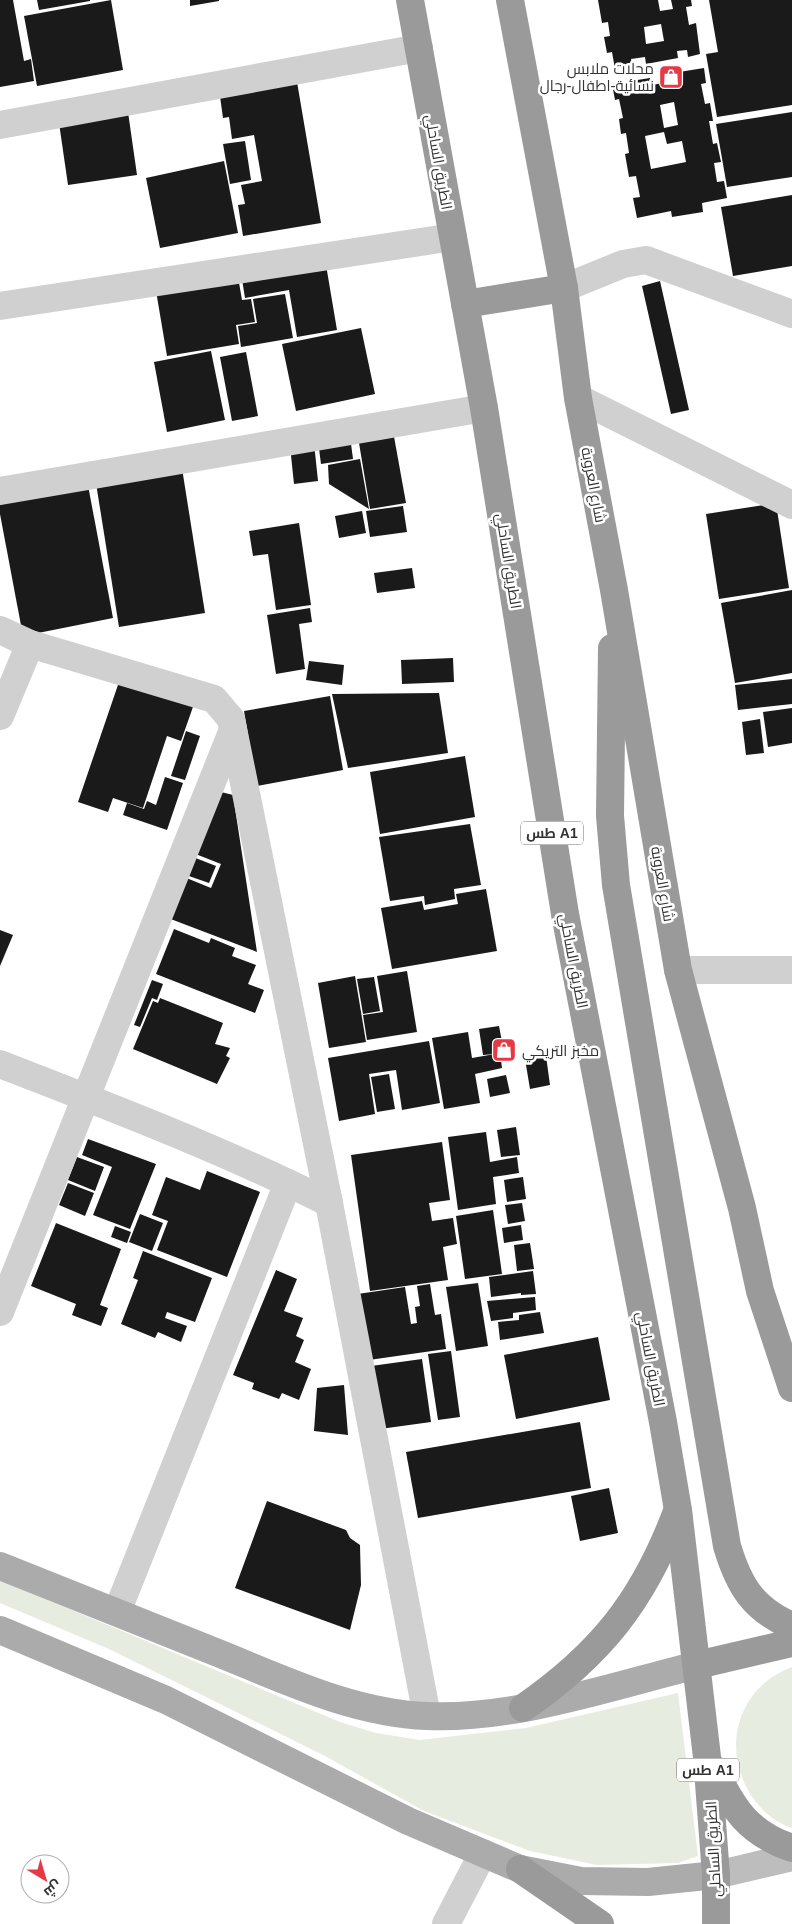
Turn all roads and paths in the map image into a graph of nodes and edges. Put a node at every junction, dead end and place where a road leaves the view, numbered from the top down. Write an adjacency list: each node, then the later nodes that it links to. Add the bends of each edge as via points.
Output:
1 (410, 0): 3 (highway, الطريق الساحلي / طس A1)
2 (510, 0): 6 (highway, شارع العروبة)
3 (419, 48): 4 (street); 5 (highway, الطريق الساحلي / طس A1)
4 (0, 125)
5 (453, 237): 7 (highway, الطريق الساحلي / طس A1); 8 (street)
6 (564, 288): 7 (highway); 9 (street, via 623,264 646,260); 10 (highway, شارع العروبة)
7 (465, 304): 11 (highway, الطريق الساحلي / طس A1)
8 (0, 306)
9 (792, 314)
10 (578, 398): 13 (street); 14 (highway, شارع العروبة)
11 (484, 408): 12 (street); 27 (highway, الطريق الساحلي / طس A1, via 565,914)
12 (0, 492)
13 (792, 505)
14 (614, 590): 19 (highway, شارع العروبة); 30 (highway, via 610,806 616,885 727,1546 735,1574 751,1599 774,1618)
15 (0, 630): 16 (street)
16 (30, 644): 17 (street); 18 (street, via 214,699 231,719)
17 (0, 716)
18 (232, 732): 22 (street); 24 (street)
19 (678, 970): 20 (street); 26 (highway, via 742,1208 760,1291)
20 (792, 970)
21 (0, 1064): 22 (street)
22 (87, 1098): 23 (street); 25 (street)
23 (288, 1183): 24 (street); 29 (street)
24 (329, 1203): 35 (street)
25 (0, 1312)
26 (792, 1388)
27 (678, 1510): 33 (highway, الطريق الساحلي / طس A1); 34 (highway, via 663,1550 618,1623 558,1684)
28 (0, 1566): 29 (main road)
29 (117, 1612): 35 (main road, via 335,1699 365,1708)
30 (792, 1626)
31 (0, 1630): 38 (main road, via 166,1700 408,1821)
32 (792, 1642): 33 (highway)
33 (698, 1665): 34 (main road); 36 (highway, الطريق الساحلي / طس A1)
34 (523, 1708): 35 (main road, via 475,1715)
35 (427, 1716)
36 (707, 1757): 37 (highway, via 731,1804 743,1819 758,1833); 41 (highway, الطريق الساحلي / طس A1)
37 (792, 1848)
38 (483, 1853): 40 (main road); 42 (street)
39 (792, 1858): 41 (street)
40 (520, 1869): 41 (main road, via 581,1881 648,1882); 43 (highway)
41 (716, 1874): 44 (highway, الطريق الساحلي / طس A1)
42 (446, 1924)
43 (600, 1924)
44 (716, 1924)

